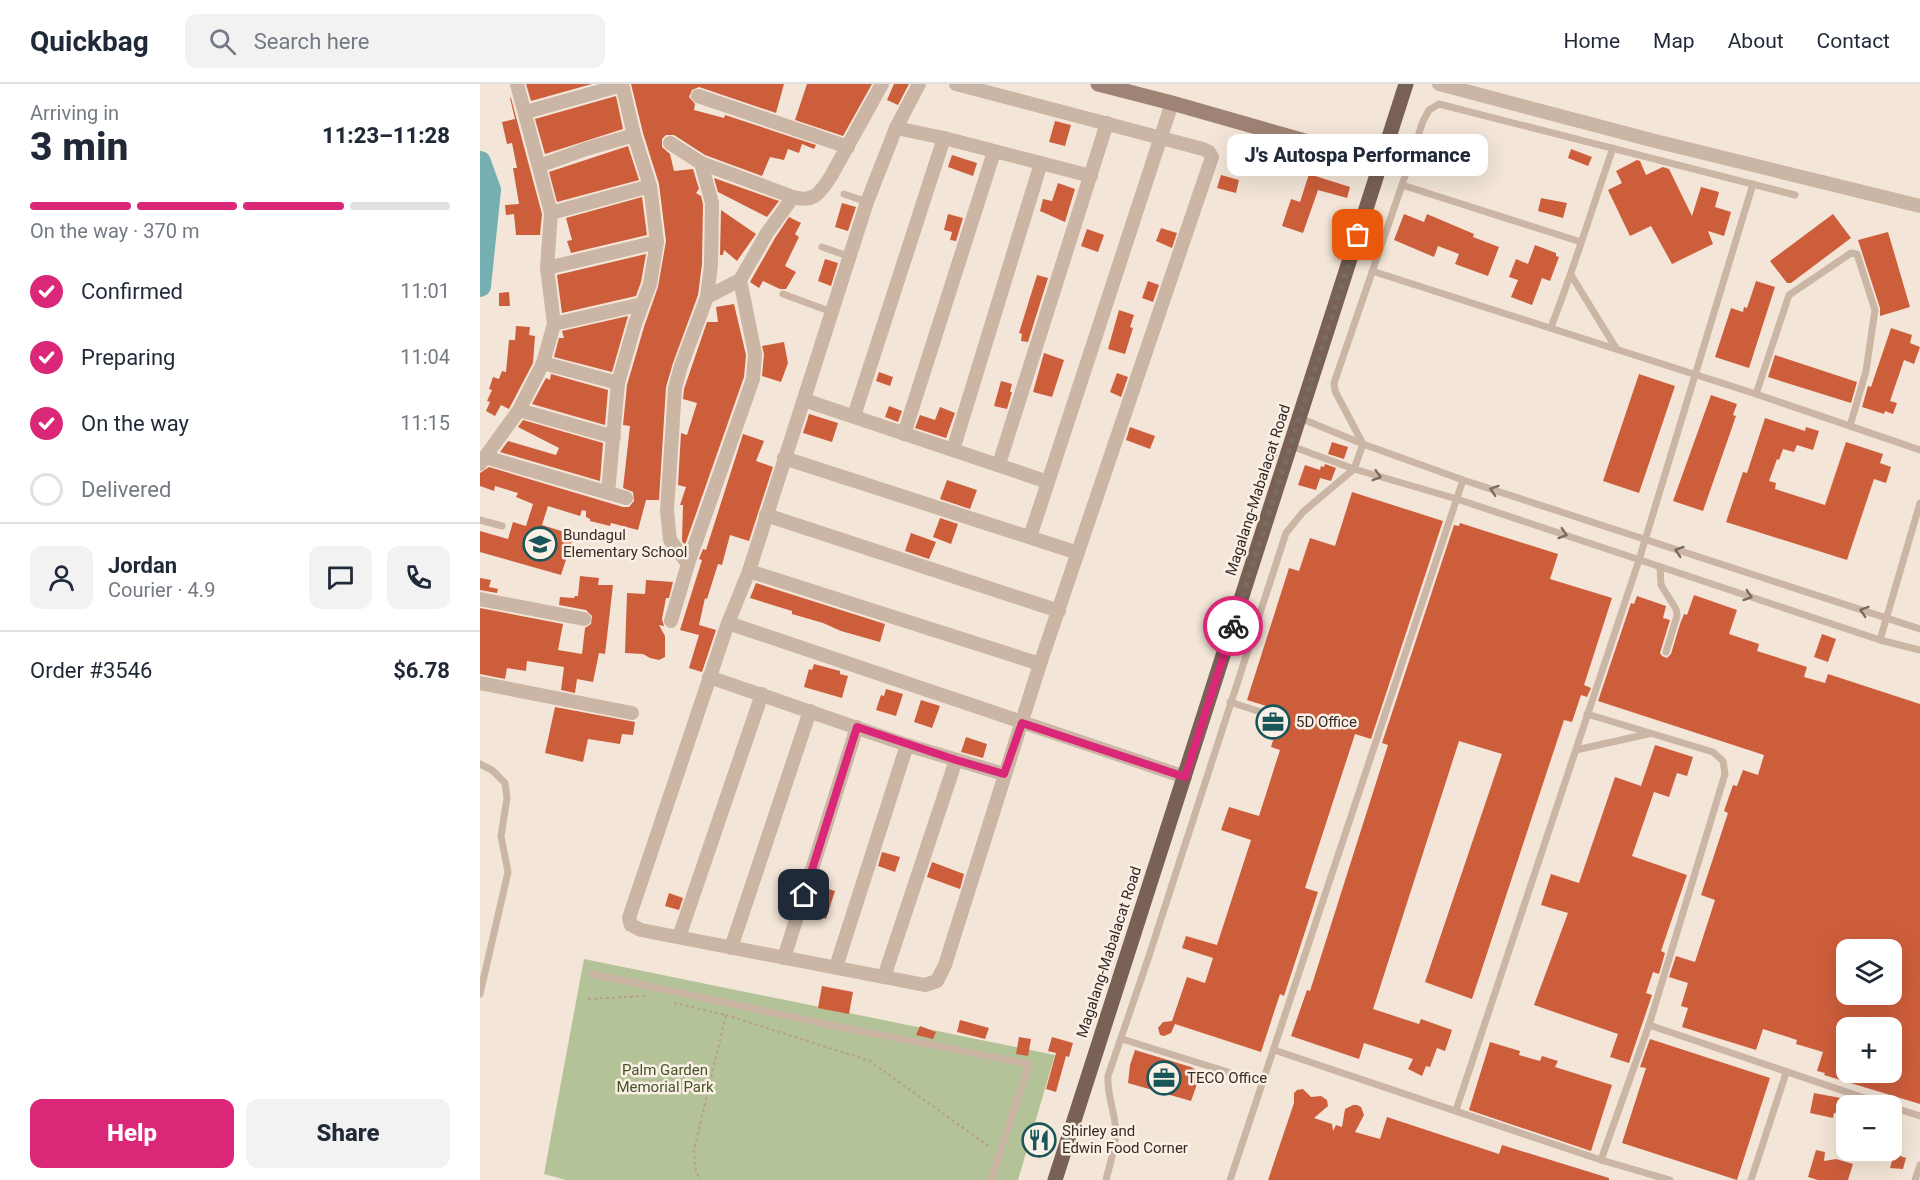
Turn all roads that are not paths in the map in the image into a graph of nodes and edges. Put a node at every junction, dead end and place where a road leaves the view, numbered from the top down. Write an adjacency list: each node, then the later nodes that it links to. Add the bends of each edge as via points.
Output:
1 (517, 84): 11 (street)
2 (622, 84): 11 (street); 14 (street)
3 (882, 84): 18 (street)
4 (919, 84): 13 (street)
5 (957, 84): 12 (street)
6 (1098, 84): 10 (main road)
7 (1406, 84): 22 (main road, Magalang-Mabalacat Road)
8 (1439, 84): 33 (street)
9 (698, 96): 18 (street)
10 (1172, 103): 15 (street); 22 (main road)
11 (526, 112): 24 (street)
12 (1107, 123): 15 (street); 25 (street)
13 (896, 128): 16 (street); 32 (street)
14 (634, 135): 24 (street); 28 (street)
15 (1162, 137): 70 (street); 80 (street, via 1203,148 1211,155 1211,162)
16 (944, 138): 20 (street); 56 (street)
17 (670, 143): 21 (street)
18 (848, 147): 31 (street, via 818,195)
19 (1613, 148): 26 (lane); 27 (lane, via 1439,104 1429,110 1423,121); 36 (lane)
20 (994, 152): 23 (street); 59 (street)
21 (701, 163): 31 (street); 44 (street, via 712,203)
22 (1382, 163): 57 (main road, Magalang-Mabalacat Road)
23 (1041, 164): 25 (street); 63 (street)
24 (539, 166): 34 (street)
25 (1091, 176): 67 (street)
26 (1753, 184): 30 (lane); 51 (lane)
27 (1402, 185): 36 (lane); 40 (lane)
28 (650, 186): 34 (street); 35 (street)
29 (844, 194): 32 (lane)
30 (1795, 195)
31 (793, 197): 42 (street)
32 (867, 202): 38 (street)
33 (1920, 206)
34 (551, 213): 39 (street)
35 (657, 242): 39 (street); 45 (street, via 654,271)
36 (1581, 242): 41 (lane)
37 (822, 248): 38 (lane)
38 (848, 256): 46 (street)
39 (547, 268): 47 (street)
40 (1372, 270): 48 (lane); 61 (lane, via 1334,383)
41 (1571, 275): 48 (lane); 49 (lane)
42 (740, 280): 44 (street); 82 (street, via 755,354 753,380)
43 (783, 294): 46 (lane)
44 (707, 297): 82 (street, via 681,366 672,414 668,532)
45 (642, 304): 47 (street); 52 (street)
46 (832, 312): 54 (street)
47 (554, 324): 50 (street)
48 (1551, 327): 49 (lane)
49 (1616, 348): 51 (lane)
50 (543, 363): 52 (street); 55 (street)
51 (1694, 375): 53 (lane); 79 (lane)
52 (618, 383): 60 (street)
53 (1756, 394): 58 (lane); 58 (lane, via 1789,295 1851,253 1857,254 1875,310 1866,371)
54 (804, 400): 56 (street); 65 (street)
55 (519, 410): 60 (street); 66 (street)
56 (854, 417): 59 (street)
57 (1300, 418): 61 (lane); 62 (main road, Magalang-Mabalacat Road)
58 (1850, 426): 64 (lane)
59 (904, 434): 63 (street)
60 (614, 437): 71 (street)
61 (1363, 444): 68 (lane); 69 (lane)
62 (1291, 446): 68 (lane); 112 (main road, Magalang-Mabalacat Road)
63 (953, 450): 67 (street)
64 (1920, 450)
65 (784, 458): 75 (street); 78 (street)
66 (482, 460): 71 (street)
67 (999, 464): 70 (street)
68 (1354, 469): 73 (lane, one-way to 73); 99 (lane, via 1303,512 1286,533)
69 (1463, 480): 73 (lane); 79 (lane, one-way to 69)
70 (1048, 482): 78 (street)
71 (608, 493): 72 (street)
72 (626, 498)
73 (1457, 499): 81 (lane, one-way to 81); 122 (lane)
74 (1920, 503): 87 (lane)
75 (766, 515): 84 (street); 86 (street)
76 (480, 520): 77 (lane)
77 (502, 526)
78 (1030, 537): 80 (street)
79 (1644, 539): 81 (lane); 87 (lane, one-way to 79)
80 (1078, 553): 86 (street)
81 (1638, 560): 83 (lane); 103 (lane)
82 (688, 564): 89 (street)
83 (1660, 567): 92 (lane, one-way to 92); 94 (lane, via 1661,585 1677,616)
84 (749, 571): 90 (street); 95 (street)
85 (480, 599): 88 (street)
86 (1059, 611): 95 (street)
87 (1886, 618): 91 (lane); 92 (lane)
88 (584, 619)
89 (671, 621)
90 (728, 623): 96 (street); 104 (street)
91 (1920, 629)
92 (1880, 640): 93 (lane)
93 (1920, 650)
94 (1666, 652)
95 (1040, 664): 104 (street)
96 (710, 677): 98 (street); 113 (street, via 629,918 631,925 641,930)
97 (480, 683): 101 (street)
98 (762, 694): 100 (street); 113 (street)
99 (1230, 702): 102 (lane); 121 (lane)
100 (810, 711): 105 (street); 114 (street)
101 (632, 713)
102 (1267, 714)
103 (1587, 714): 106 (lane); 108 (lane)
104 (1022, 723): 111 (street); 112 (street)
105 (857, 727): 107 (street); 115 (street)
106 (1651, 733): 108 (lane); 120 (lane, via 1713,752 1723,761 1725,774)
107 (907, 744): 109 (street); 116 (street)
108 (1576, 750): 126 (lane)
109 (956, 760): 111 (street); 118 (street)
110 (480, 764): 119 (lane, via 505,783 507,798 501,837 508,872)
111 (1004, 774): 118 (street, via 939,977 925,985)
112 (1185, 777): 132 (main road, Magalang-Mabalacat Road)
113 (679, 937): 114 (street)
114 (731, 948): 115 (street)
115 (783, 958): 116 (street)
116 (836, 967): 118 (street)
117 (592, 974): 131 (lane, via 1029,1064)
118 (884, 977)
119 (480, 994)
120 (1649, 1025): 123 (lane); 129 (lane)
121 (1122, 1039): 124 (lane); 133 (lane, via 1108,1076 1116,1125)
122 (1274, 1050): 124 (lane); 126 (lane)
123 (1786, 1073): 125 (lane); 136 (lane)
124 (1263, 1083): 134 (lane)
125 (1855, 1095)
126 (1456, 1110): 129 (lane)
127 (1902, 1110): 128 (lane)
128 (1920, 1116)
129 (1601, 1160): 135 (lane)
130 (1920, 1165): 137 (lane)
131 (991, 1180)
132 (1055, 1180)
133 (1106, 1180)
134 (1230, 1180)
135 (1670, 1180)
136 (1751, 1180)
137 (1915, 1180)

